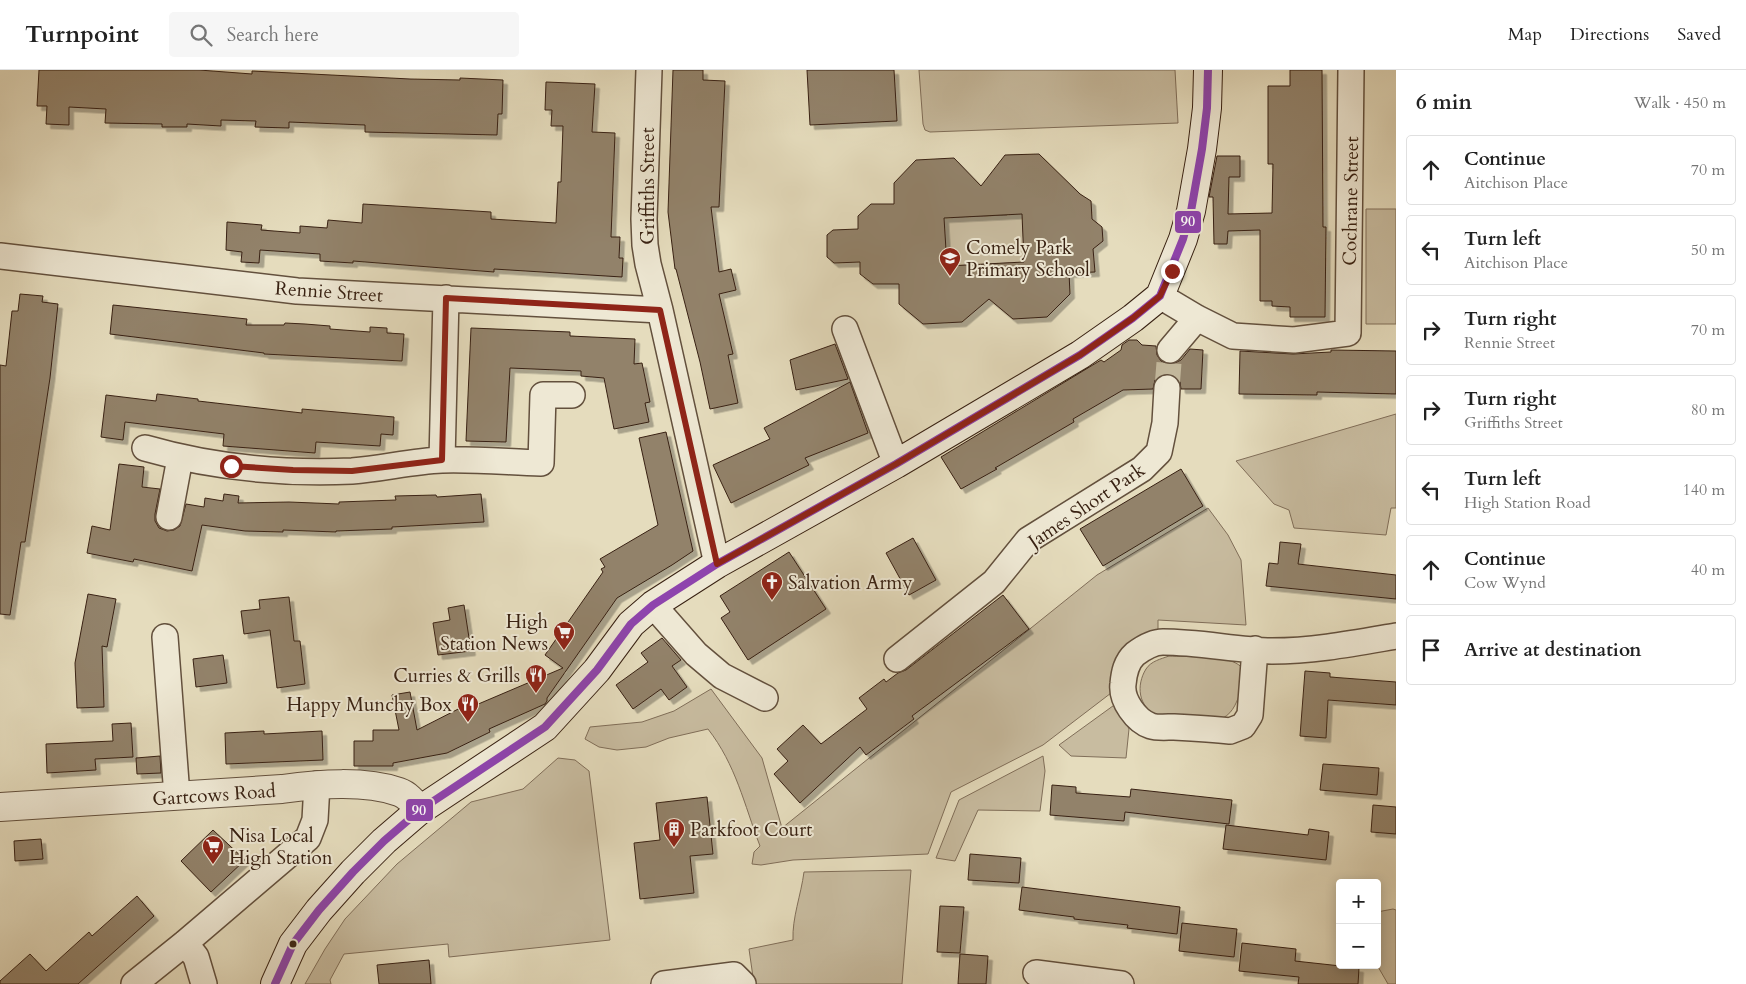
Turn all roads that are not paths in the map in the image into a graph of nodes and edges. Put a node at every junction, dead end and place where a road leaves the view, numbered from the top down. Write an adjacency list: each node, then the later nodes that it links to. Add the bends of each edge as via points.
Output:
1 (649, 70): 7 (street, Griffiths Street, via 645,245)
2 (1208, 70): 5 (main road, via 1207,108 1193,202 1183,239)
3 (1351, 70): 8 (street, Cochrane Street, via 1348,333 1294,340 1232,336)
4 (0, 256): 6 (street, Rennie Street, via 297,291)
5 (1160, 296): 8 (street); 16 (main road, via 1080,355)
6 (446, 298): 7 (street, Rennie Street); 15 (street)
7 (660, 310): 18 (street, Griffiths Street)
8 (1197, 318): 10 (street)
9 (845, 330): 16 (street)
10 (1170, 350)
11 (1167, 388): 23 (street, James Short Park, via 1159,452 1142,470 1028,540 994,582)
12 (572, 395): 15 (street, via 543,395 541,463)
13 (145, 448): 14 (street)
14 (180, 458): 15 (street, via 231,466 352,471); 17 (street)
15 (442, 460)
16 (896, 464): 18 (main road)
17 (169, 518)
18 (717, 564): 19 (main road)
19 (653, 605): 24 (street, via 696,654 722,676); 28 (main road, via 631,624 597,670 545,727)
20 (1396, 636): 22 (street, via 1306,649)
21 (165, 637): 26 (street)
22 (1255, 649): 22 (street, via 1161,642 1150,645 1134,655 1124,668 1122,689 1136,716 1151,726 1230,731 1243,726 1250,715)
23 (897, 659)
24 (765, 698)
25 (317, 784): 26 (main road, Gartcows Road, via 282,790); 28 (main road, Gartcows Road, via 370,786 401,793); 29 (street, via 315,820 308,838)
26 (177, 796): 27 (main road, Gartcows Road)
27 (0, 807)
28 (420, 810): 33 (main road, via 359,866 320,910 293,944)
29 (186, 943): 31 (street); 32 (street, via 196,957)
30 (1036, 973): 36 (street)
31 (134, 984)
32 (204, 984)
33 (275, 984)
34 (664, 984): 35 (street, via 734,975)
35 (743, 984)
36 (1121, 984)

